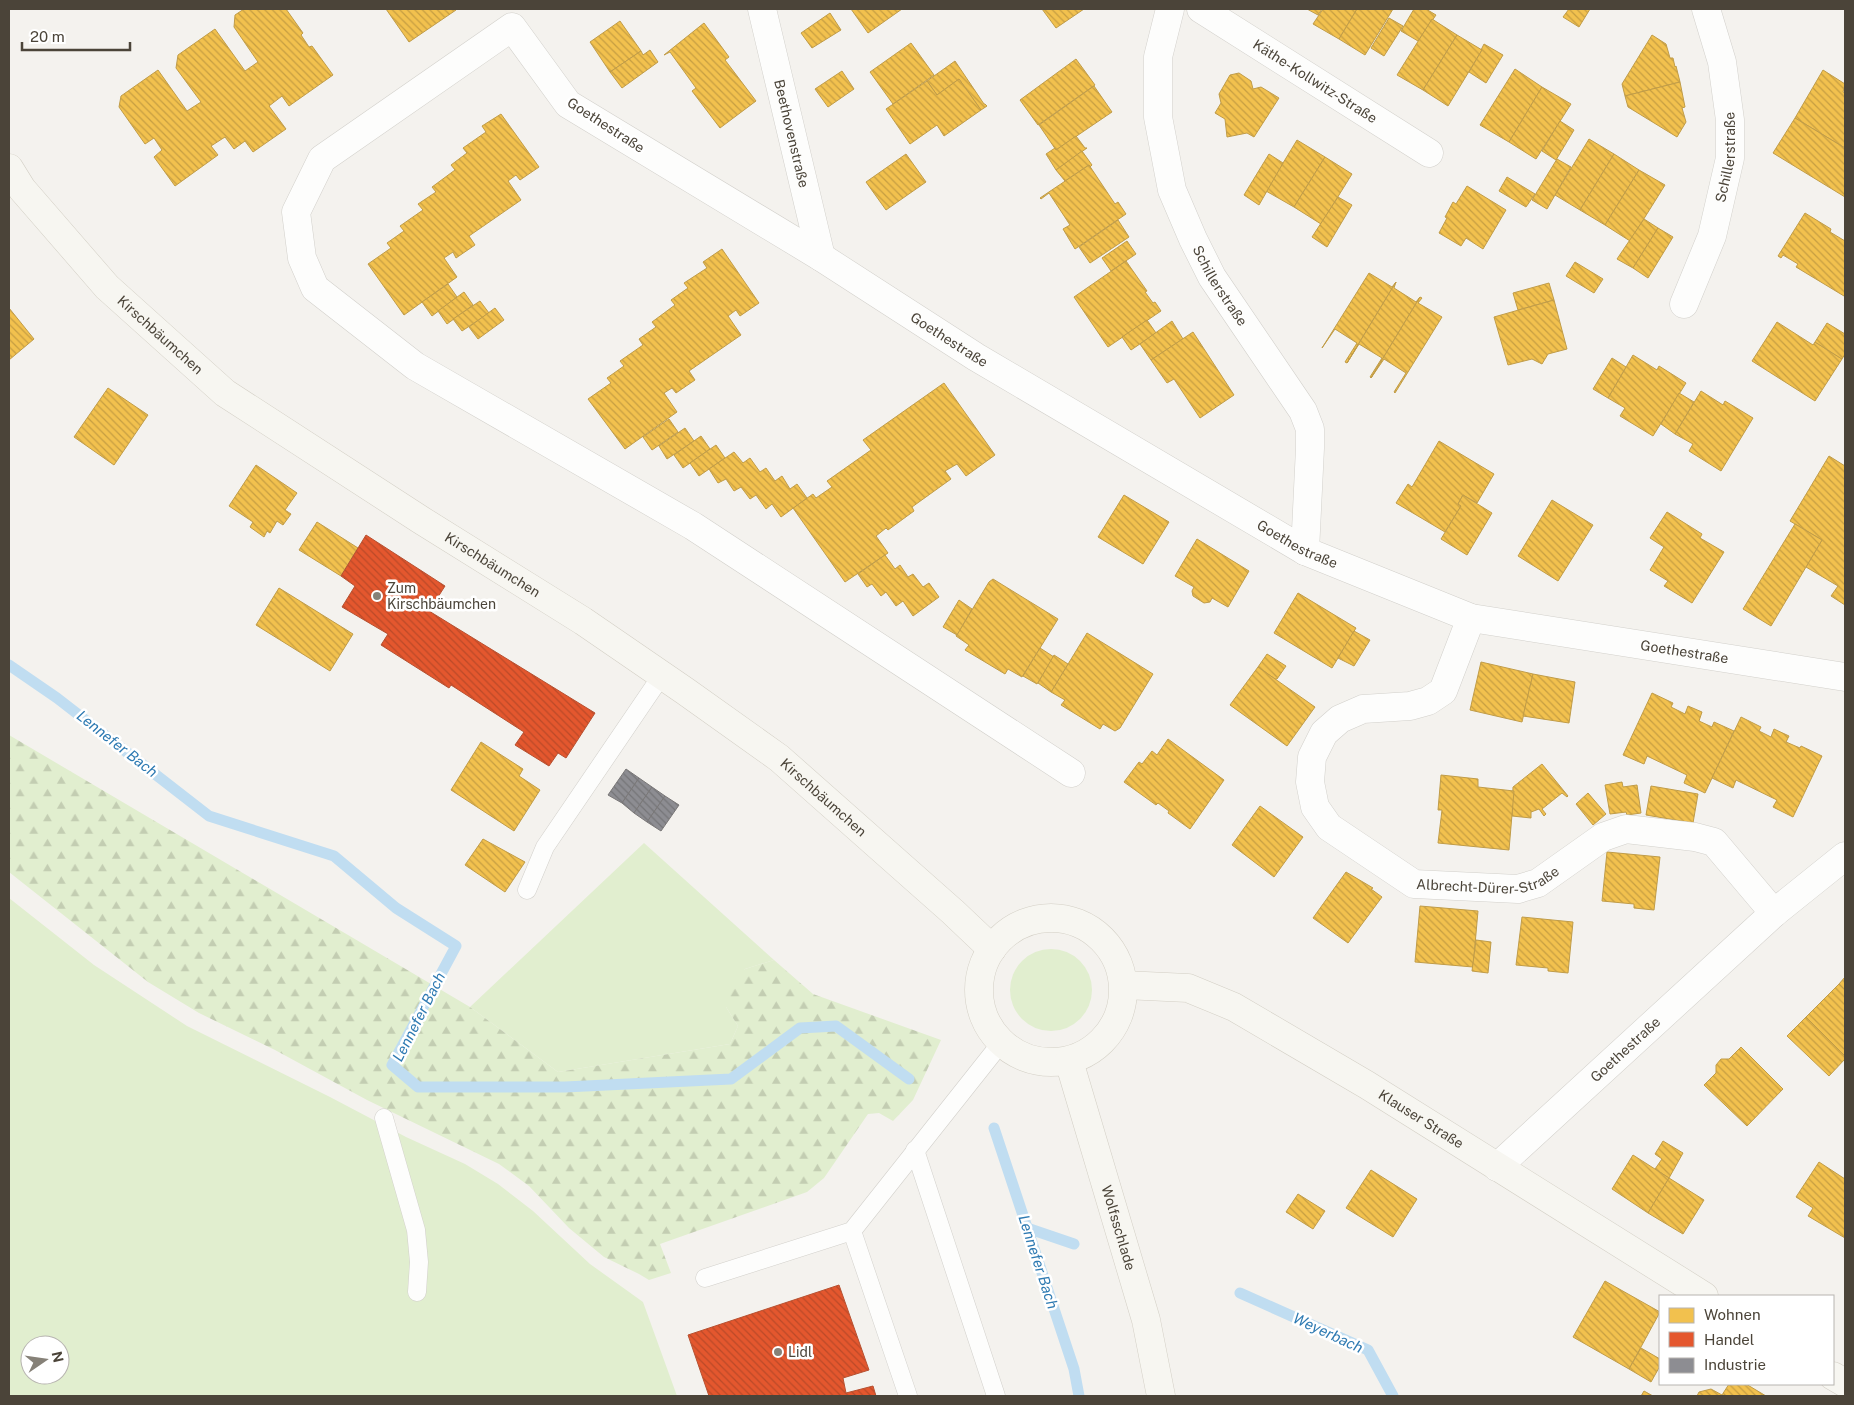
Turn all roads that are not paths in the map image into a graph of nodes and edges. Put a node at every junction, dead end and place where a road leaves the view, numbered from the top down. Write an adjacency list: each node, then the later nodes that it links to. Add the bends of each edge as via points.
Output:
1 (762, 9): 8 (street, Beethovenstraße)
2 (1170, 9): 10 (street, Schillerstraße, via 1158,57 1158,117 1172,190 1212,277 1303,411 1310,429)
3 (1201, 9): 6 (street, Käthe-Kollwitz-Straße)
4 (1706, 9): 9 (street, Schillerstraße, via 1722,62 1730,120 1730,158 1712,236)
5 (505, 18): 8 (street, Goethestraße, via 568,104); 14 (street, Goethestraße, via 322,159 296,212 302,258 315,288 415,366 693,526)
6 (1429, 153)
7 (9, 168): 12 (main road, Kirschbäumchen, via 22,189 106,287 226,393)
8 (821, 257): 10 (street, Goethestraße, via 984,362)
9 (1684, 304)
10 (1305, 551): 11 (street, Goethestraße)
11 (1471, 618): 13 (street, Goethestraße); 17 (street, Albrecht-Dürer-Straße, via 1443,691 1428,701 1410,706 1363,709 1340,719 1324,733 1312,757 1310,782 1315,807 1329,827 1414,884 1518,890 1538,883 1603,837 1626,829 1695,837 1714,842)
12 (662, 675): 16 (lane, via 545,847); 18 (main road, Kirschbäumchen, via 779,758)
13 (1845, 677)
14 (1071, 773)
15 (1845, 856): 17 (street, Goethestraße)
16 (527, 890)
17 (1774, 913): 24 (street, Goethestraße)
18 (992, 949): 19 (main road, via 1007,933 1026,922 1048,918 1070,920 1090,929 1107,944 1118,963); 20 (main road, via 981,972 979,998 986,1022)
19 (1124, 985): 21 (main road, via 1121,1010 1110,1033 1092,1050); 24 (main road, Klauser Straße, via 1188,988 1234,1006)
20 (1001, 1043): 21 (main road, via 1033,1061); 23 (lane)
21 (1069, 1061): 33 (main road, Wolfsschlade, via 1146,1320)
22 (384, 1118): 27 (lane, via 416,1230)
23 (915, 1150): 25 (lane); 32 (lane)
24 (1497, 1167): 28 (main road, Klauser Straße)
25 (852, 1231): 26 (lane); 31 (lane)
26 (705, 1278)
27 (417, 1292)
28 (1702, 1295)
29 (1834, 1377): 30 (main road)
30 (1845, 1383)
31 (908, 1396)
32 (996, 1396)
33 (1161, 1396)

